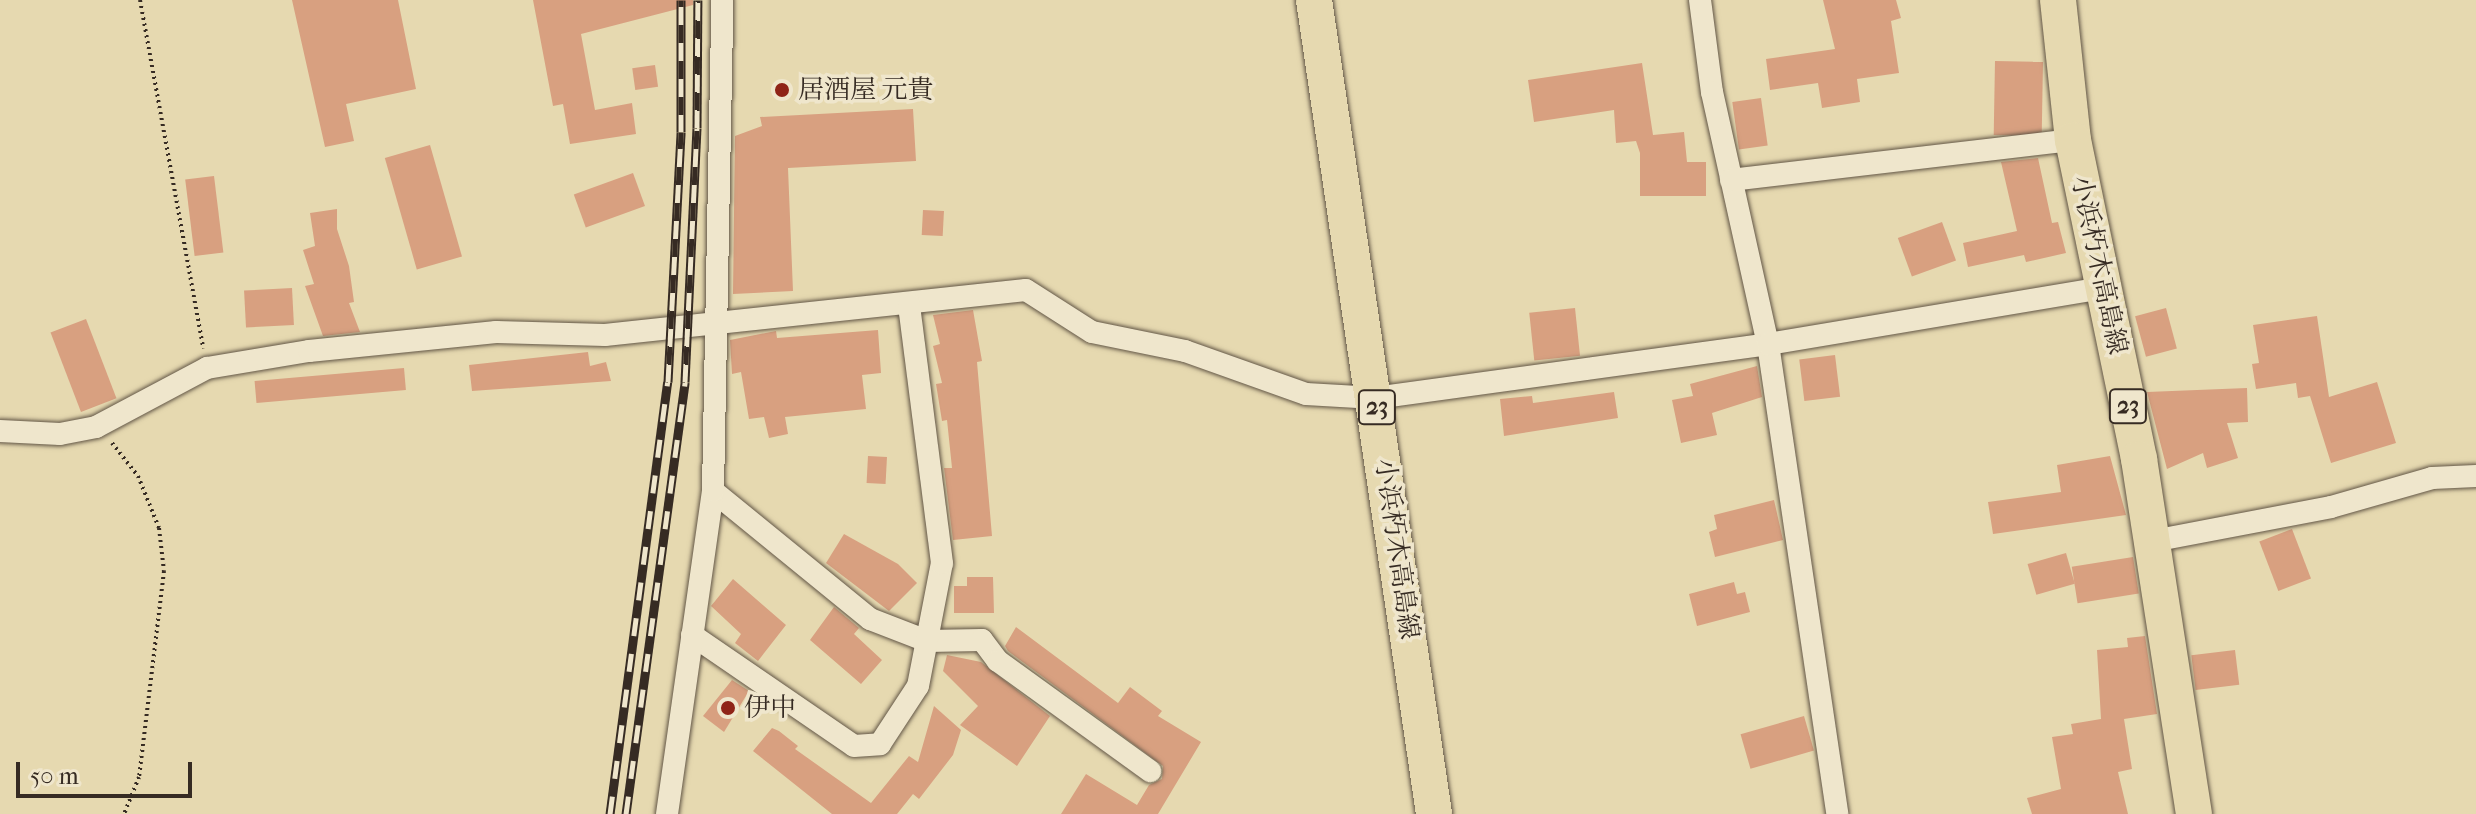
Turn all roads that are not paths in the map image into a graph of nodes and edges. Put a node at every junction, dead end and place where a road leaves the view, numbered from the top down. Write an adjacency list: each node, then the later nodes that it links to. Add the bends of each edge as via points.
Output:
1 (722, 0): 9 (street)
2 (1314, 0): 11 (main road, 小浜朽木高島線 / 23)
3 (1700, 0): 6 (street)
4 (2058, 0): 5 (main road, 小浜朽木高島線 / 23)
5 (2073, 140): 6 (street); 7 (main road, 小浜朽木高島線 / 23)
6 (1731, 180): 10 (street)
7 (2104, 288): 10 (street); 15 (main road, 小浜朽木高島線 / 23)
8 (909, 304): 9 (street); 11 (street, via 1026,290 1092,332 1185,351 1306,394); 17 (street, via 942,563)
9 (716, 322): 12 (street, via 605,335 496,332 309,351 207,368 96,427 60,434); 14 (street)
10 (1768, 344): 11 (street); 21 (street)
11 (1375, 398): 20 (main road, 小浜朽木高島線 / 23)
12 (0, 431)
13 (2476, 476): 15 (street, via 2432,478 2331,507)
14 (713, 491): 16 (street); 17 (street, via 870,619)
15 (2153, 541): 22 (main road, 小浜朽木高島線 / 23)
16 (692, 635): 17 (street, via 854,746 880,744 918,686); 19 (street)
17 (927, 641): 18 (street, via 982,640 998,661)
18 (1150, 771)
19 (667, 814)
20 (1434, 814)
21 (1837, 814)
22 (2194, 814)

